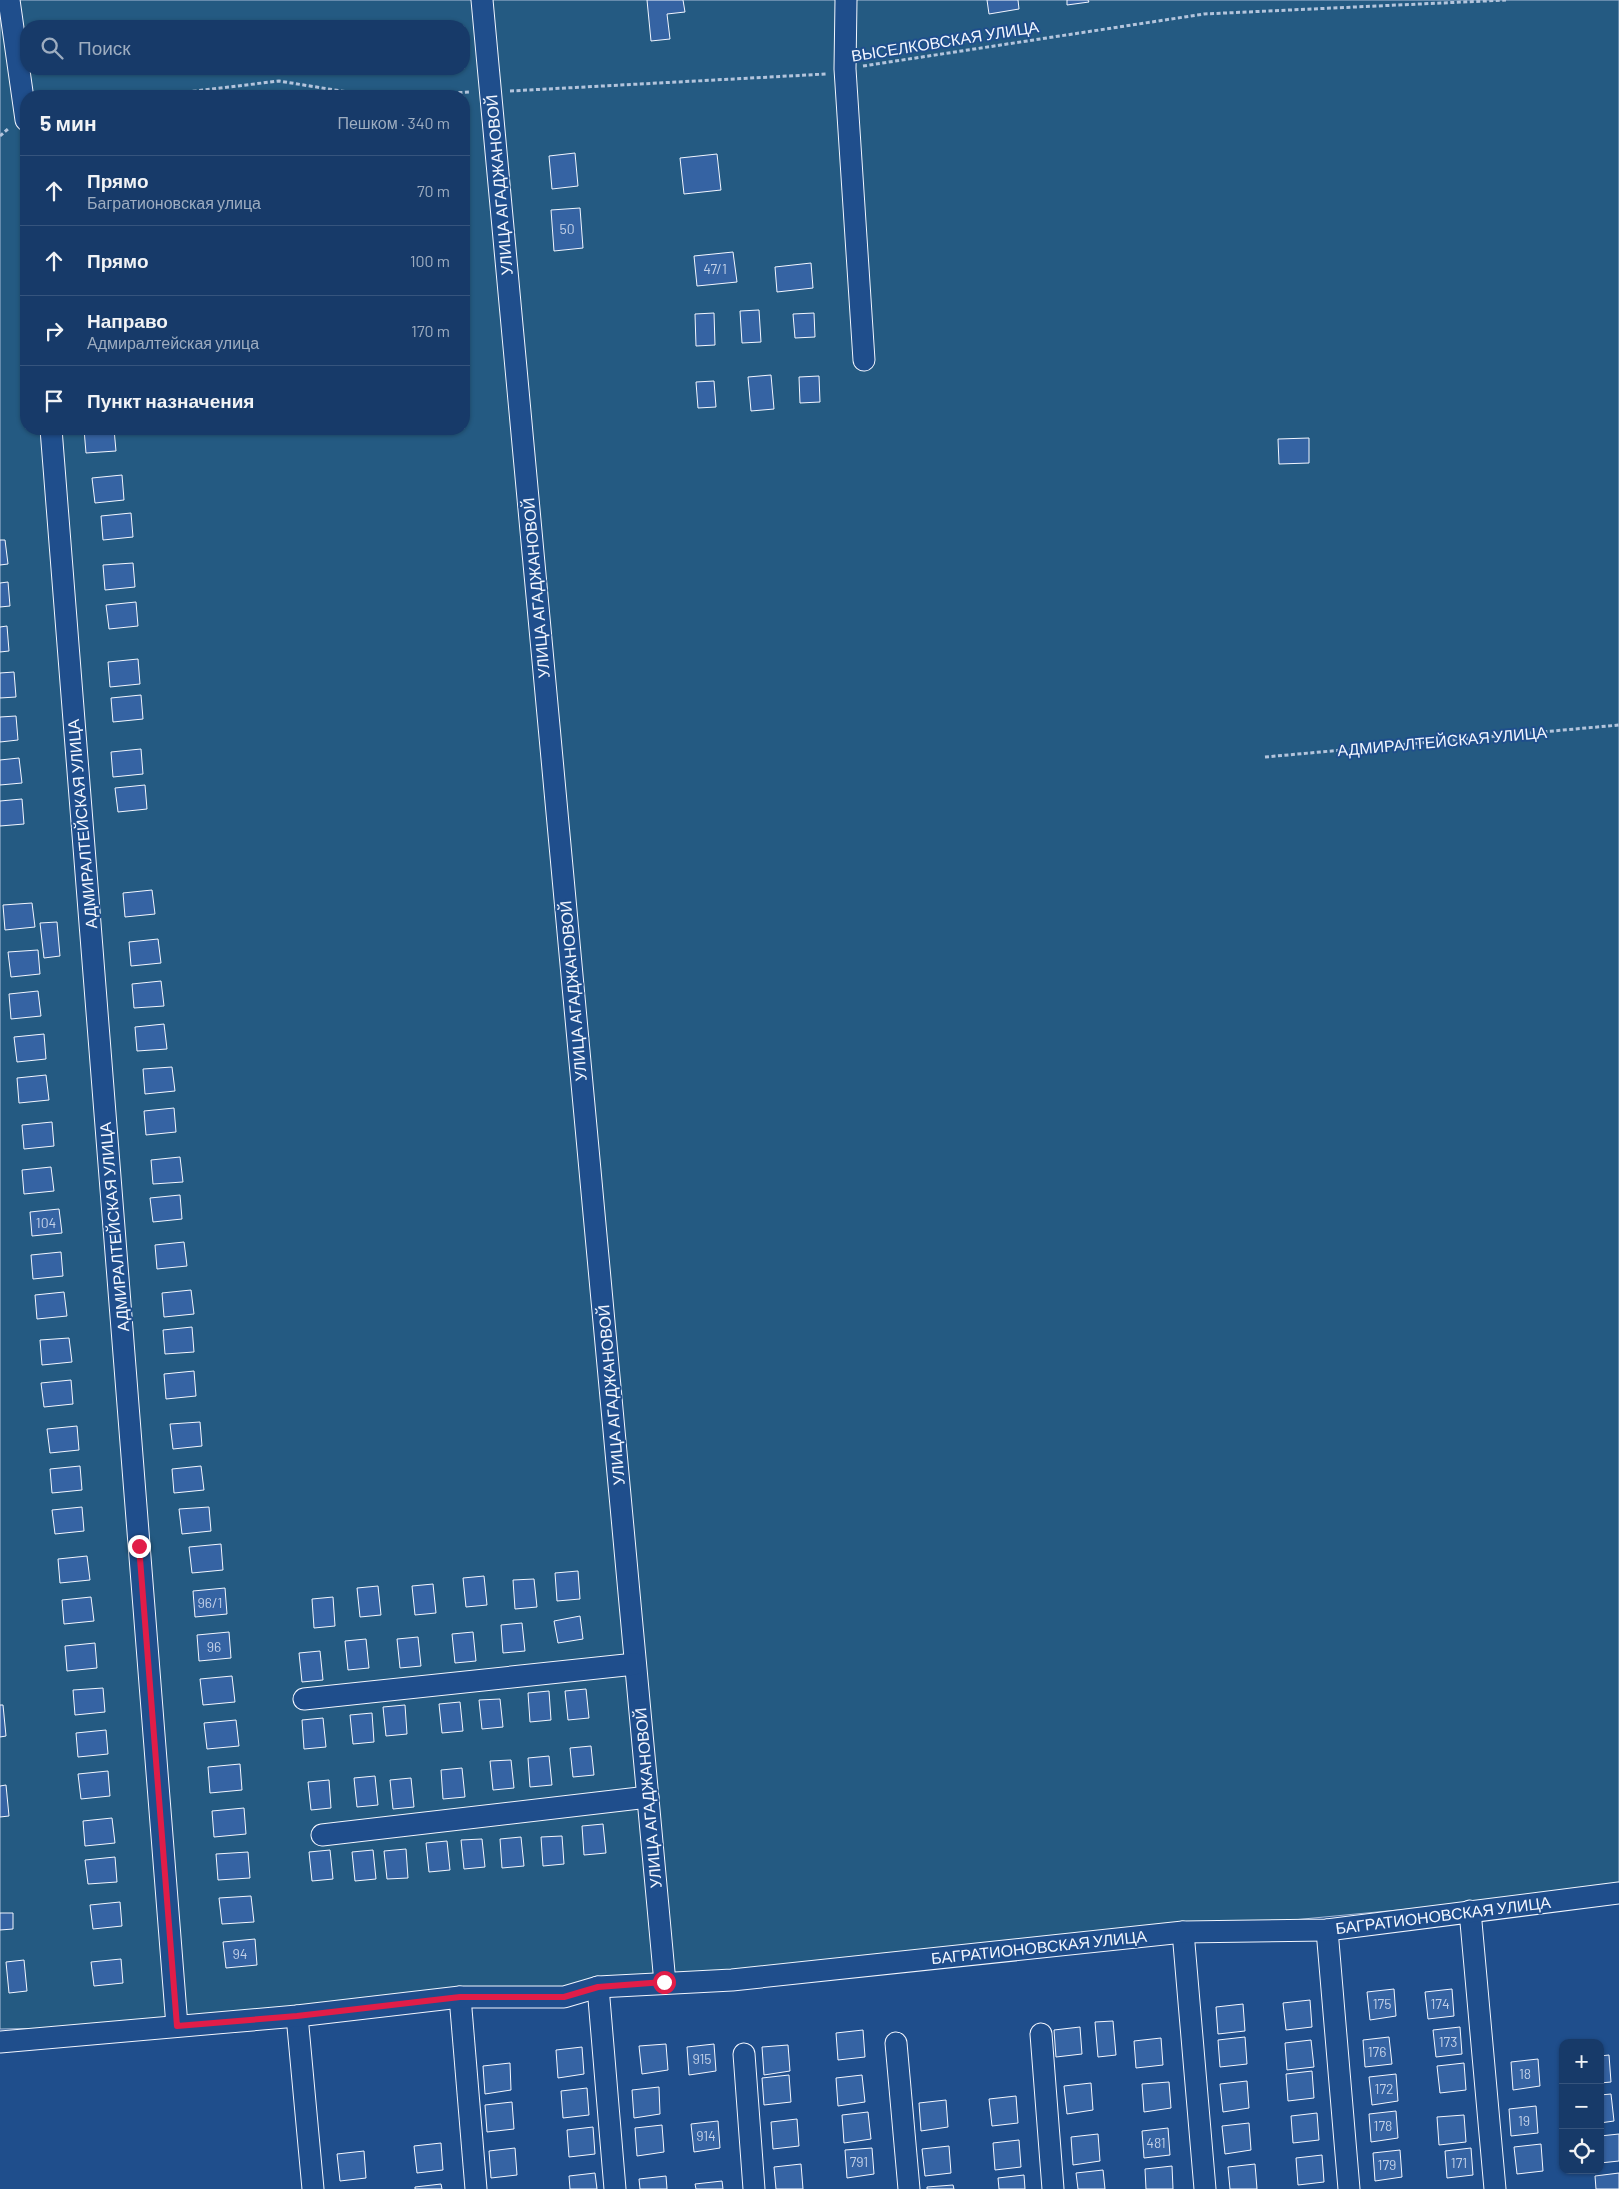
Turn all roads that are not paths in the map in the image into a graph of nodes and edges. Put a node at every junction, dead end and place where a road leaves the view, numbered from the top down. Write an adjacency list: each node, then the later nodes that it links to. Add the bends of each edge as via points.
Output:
1 (9, 0): 4 (street)
2 (482, 0): 9 (street, УЛИЦА АГАДЖАНОВОЙ)
3 (846, 0): 7 (street, via 845,69)
4 (20, 72)
5 (20, 75): 6 (street)
6 (23, 90)
7 (864, 360)
8 (51, 435): 21 (street, АДМИРАЛТЕЙСКАЯ УЛИЦА)
9 (636, 1664): 10 (street); 11 (street, УЛИЦА АГАДЖАНОВОЙ)
10 (304, 1699)
11 (648, 1797): 12 (street); 17 (street, УЛИЦА АГАДЖАНОВОЙ)
12 (322, 1835)
13 (1619, 1893): 14 (street, БАГРАТИОНОВСКАЯ УЛИЦА)
14 (1470, 1911): 15 (street, БАГРАТИОНОВСКАЯ УЛИЦА); 34 (street)
15 (1327, 1930): 16 (street, БАГРАТИОНОВСКАЯ УЛИЦА); 33 (street)
16 (1183, 1932): 17 (street, БАГРАТИОНОВСКАЯ УЛИЦА, via 732,1980); 32 (street)
17 (664, 1982): 18 (street, БАГРАТИОНОВСКАЯ УЛИЦА)
18 (598, 1987): 19 (street, БАГРАТИОНОВСКАЯ УЛИЦА, via 564,1997); 28 (street)
19 (460, 1997): 20 (street, БАГРАТИОНОВСКАЯ УЛИЦА); 27 (street)
20 (297, 2016): 21 (street, БАГРАТИОНОВСКАЯ УЛИЦА); 26 (street)
21 (177, 2026): 23 (street, БАГРАТИОНОВСКАЯ УЛИЦА)
22 (1041, 2034): 31 (street)
23 (0, 2042)
24 (896, 2043): 30 (street)
25 (744, 2054): 29 (street)
26 (313, 2189)
27 (476, 2189)
28 (615, 2189)
29 (754, 2189)
30 (909, 2189)
31 (1053, 2189)
32 (1205, 2189)
33 (1349, 2189)
34 (1495, 2189)

